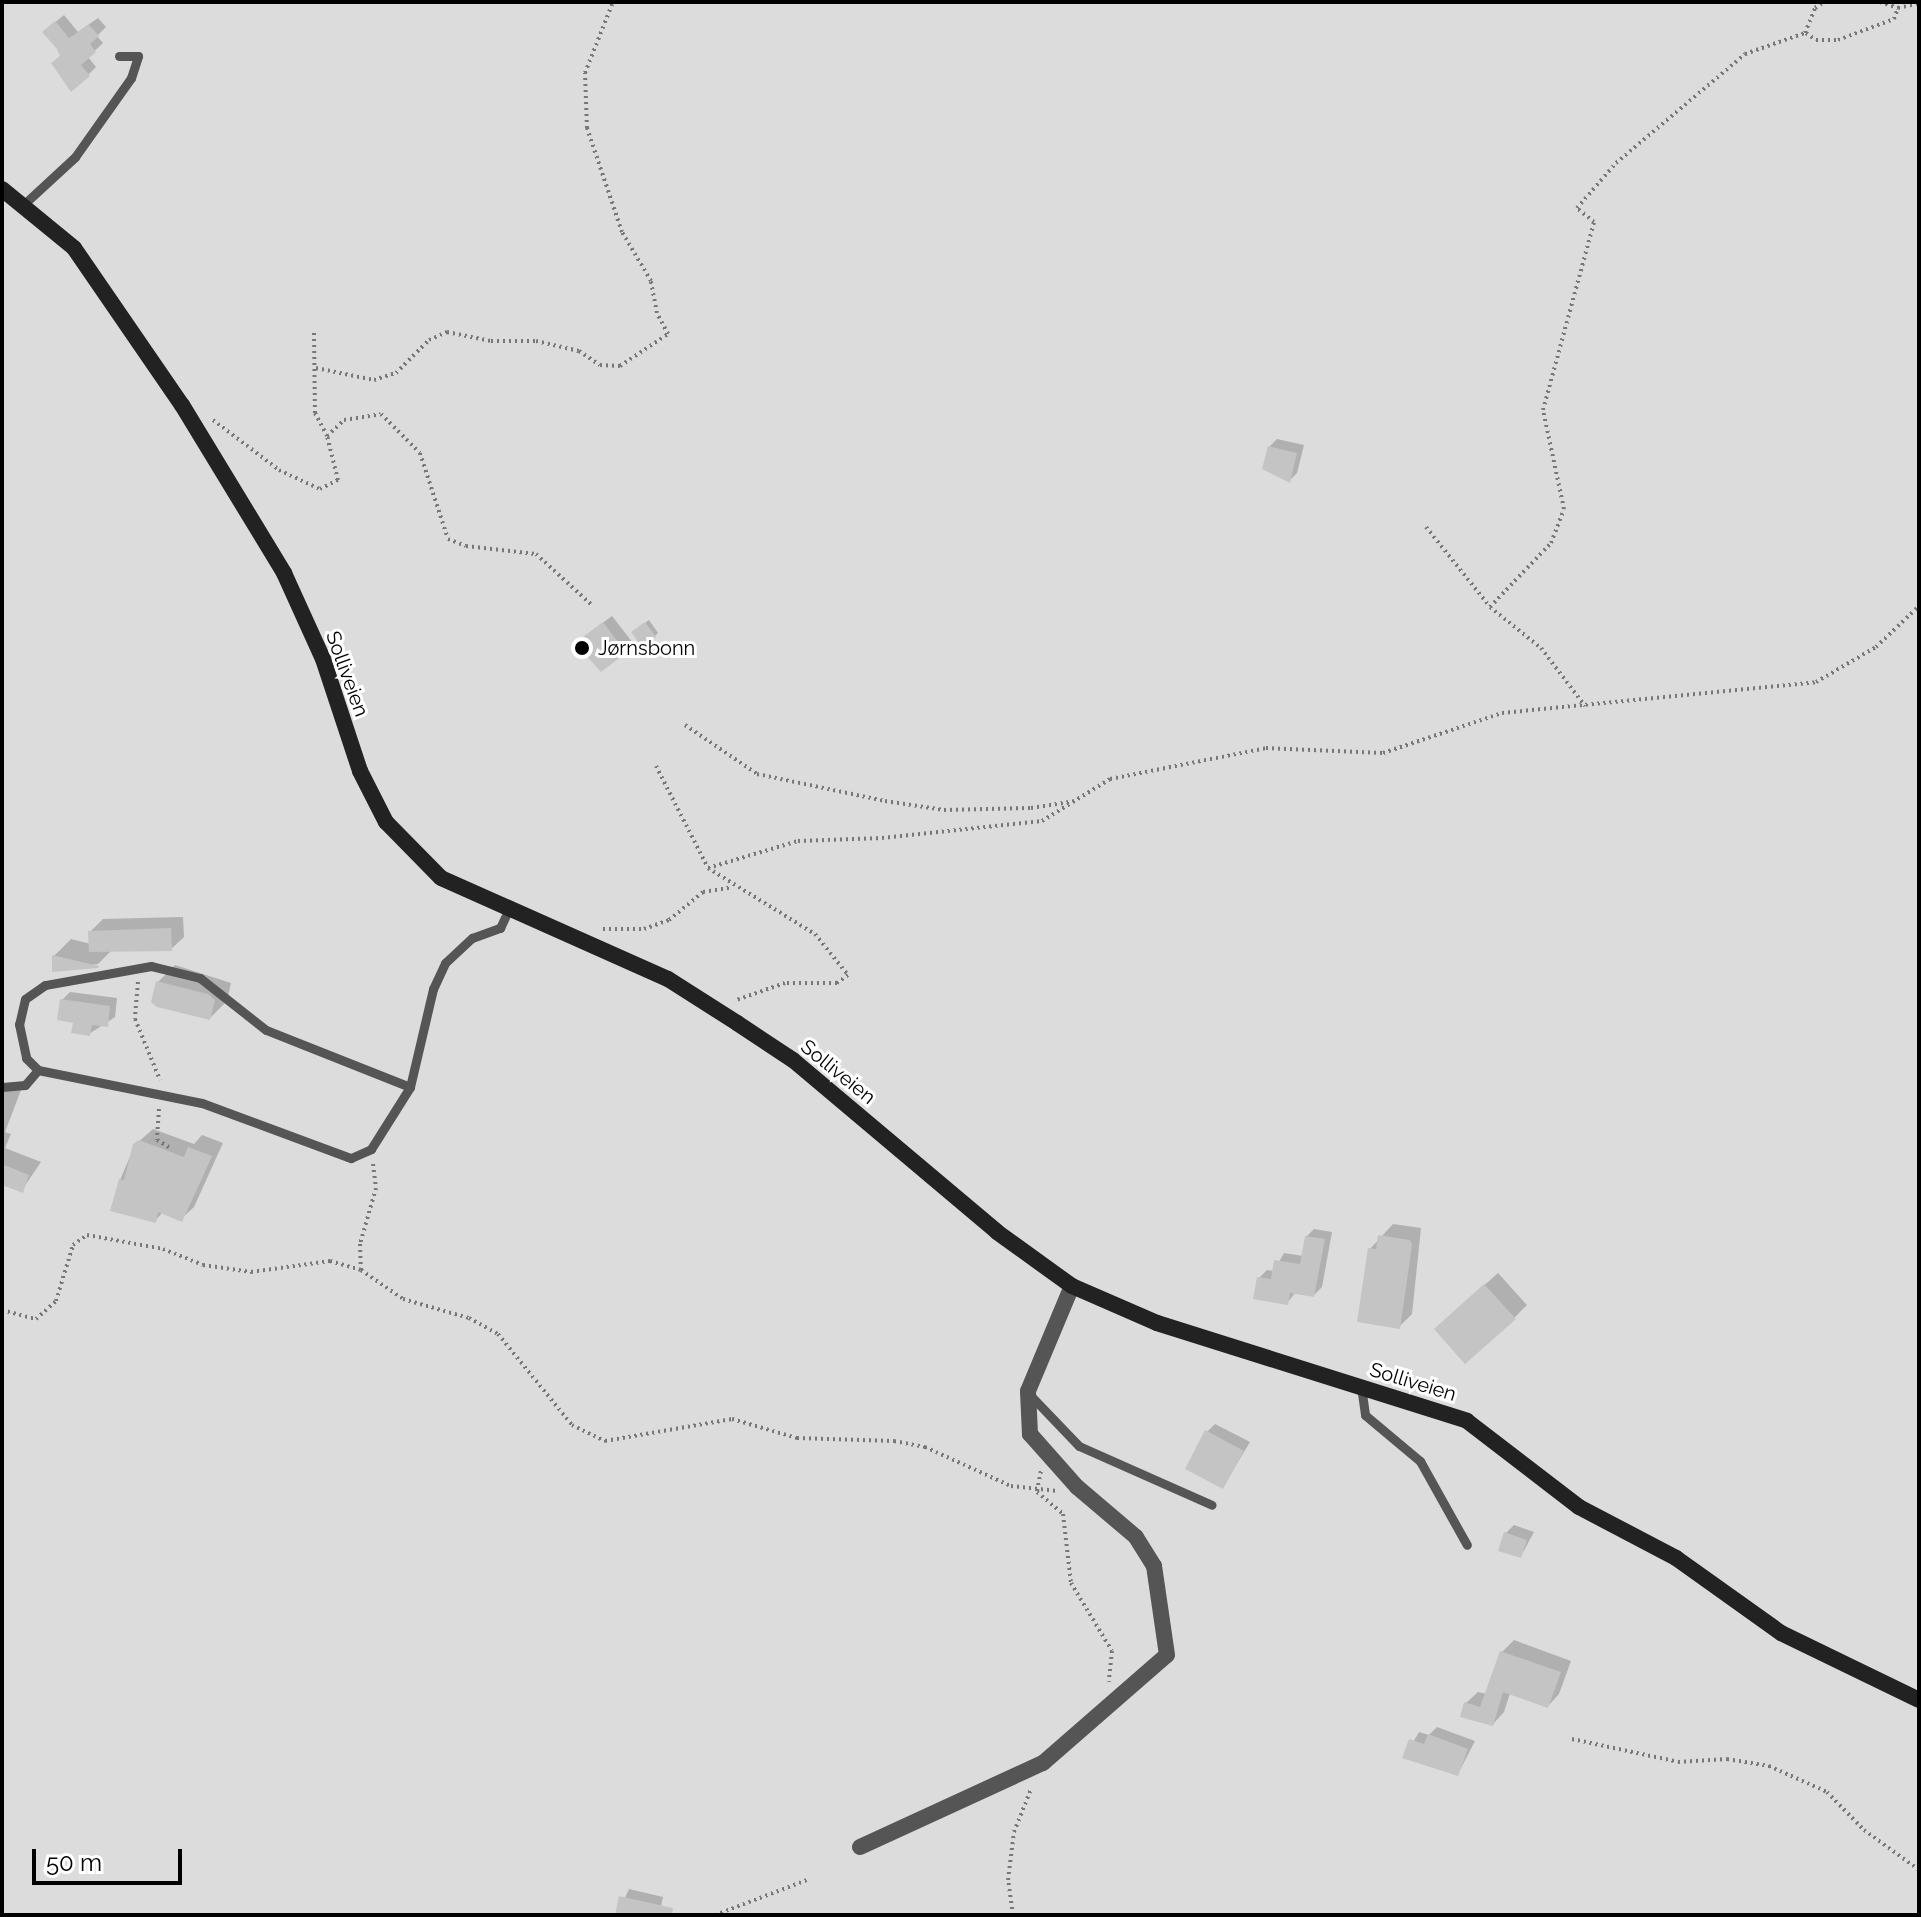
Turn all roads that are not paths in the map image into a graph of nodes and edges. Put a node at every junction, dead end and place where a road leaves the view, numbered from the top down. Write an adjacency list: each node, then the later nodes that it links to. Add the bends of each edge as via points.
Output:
1 (119, 56): 3 (lane, via 138,56 131,78 75,157)
2 (2, 189): 3 (street, Solliveien)
3 (23, 205): 4 (street, Solliveien, via 74,248 182,405 284,573 323,659 360,771 386,822 441,878)
4 (508, 911): 7 (lane, via 500,928 472,938 445,963 433,989); 8 (street, Solliveien, via 561,929 668,979 793,1060 997,1232)
5 (38, 1070): 6 (lane, via 25,1085); 7 (lane, via 160,1100 202,1103 351,1158 371,1149); 7 (lane, via 20,1041 25,999 45,985 137,968 200,978 266,1030)
6 (2, 1087)
7 (410, 1087)
8 (1072, 1286): 9 (street, Solliveien, via 1157,1323); 10 (street)
9 (1361, 1386): 12 (lane, via 1365,1415 1420,1461); 13 (street, Solliveien, via 1467,1421 1579,1507 1676,1558 1781,1633)
10 (1028, 1391): 11 (lane, via 1079,1446); 14 (street, via 1030,1434 1068,1478 1136,1537 1154,1566 1167,1655 1043,1763)
11 (1212, 1505)
12 (1467, 1545)
13 (1919, 1700)
14 (860, 1847)

